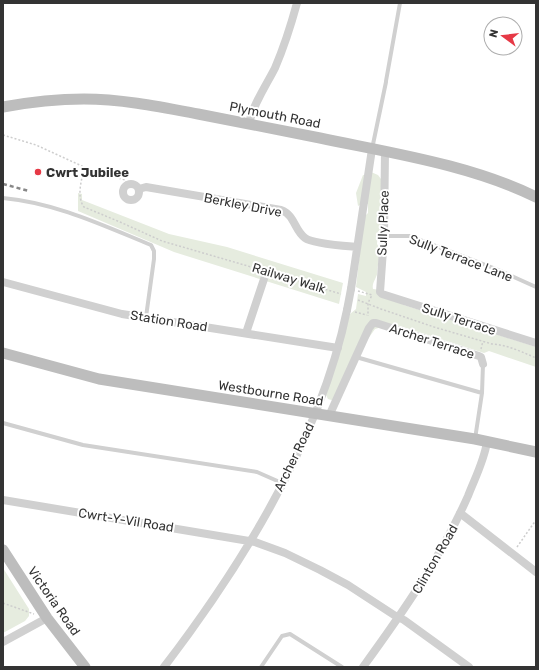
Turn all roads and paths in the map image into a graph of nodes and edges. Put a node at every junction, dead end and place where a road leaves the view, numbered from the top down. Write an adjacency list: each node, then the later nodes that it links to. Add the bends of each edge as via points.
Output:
1 (297, 3): 4 (street, via 275,67)
2 (400, 3): 6 (lane)
3 (3, 107): 4 (street, Plymouth Road, via 54,100 92,99 173,109)
4 (248, 124): 6 (street, Plymouth Road)
5 (3, 135): 8 (path, via 36,145)
6 (372, 149): 7 (street, Plymouth Road); 14 (street, Archer Road)
7 (385, 151): 11 (street, Plymouth Road, via 464,170 500,181); 13 (street, Sully Place)
8 (84, 167): 9 (path, via 125,180); 18 (path, Railway Walk, via 79,196 84,207 168,243)
9 (127, 185): 10 (street, Berkley Drive, via 135,184); 10 (street, via 123,192 130,200 137,198)
10 (139, 189): 14 (street, Berkley Drive, via 146,187 281,210 289,214 306,239)
11 (536, 197)
12 (3, 198): 23 (lane, via 65,210 150,245 154,251 154,259)
13 (384, 236): 17 (lane, Sully Terrace Lane, via 410,236); 19 (street, Sully Place, via 379,290)
14 (357, 247): 18 (street, Archer Road)
15 (264, 279): 24 (street)
16 (3, 282): 23 (street, Station Road, via 97,308)
17 (536, 287)
18 (352, 292): 21 (path, via 372,295); 22 (street, Archer Road, bridge)
19 (382, 294): 25 (street, Sully Terrace)
20 (354, 298): 21 (path)
21 (368, 303): 22 (path, via 368,316); 29 (path, via 440,329 520,351)
22 (350, 311): 26 (street, Archer Road)
23 (146, 317): 24 (street, Station Road)
24 (246, 333): 26 (street, Station Road)
25 (536, 343)
26 (338, 348): 32 (street, Archer Road)
27 (3, 353): 32 (street, Westbourne Road, via 99,379)
28 (356, 357): 30 (street, Archer Terrace, via 368,328 376,323 479,356); 31 (lane); 33 (street)
29 (536, 358)
30 (483, 364): 31 (lane)
31 (482, 393): 35 (lane)
32 (314, 414): 33 (street, Westbourne Road); 38 (street, Archer Road)
33 (329, 416): 35 (street, Westbourne Road)
34 (3, 423): 38 (lane, via 83,445 257,472)
35 (475, 439): 36 (street, Westbourne Road)
36 (487, 442): 37 (street, Westbourne Road); 40 (street, Clinton Road)
37 (536, 452)
38 (282, 484): 42 (street, Archer Road)
39 (3, 500): 42 (street, Cwrt-Y-Vil Road)
40 (460, 513): 44 (street); 47 (street, Clinton Road, via 435,561)
41 (536, 520): 44 (path)
42 (250, 541): 47 (street, Cwrt-Y-Vil Road, via 320,570); 51 (street, Archer Road, via 195,627)
43 (3, 550): 48 (street, Victoria Road)
44 (512, 553): 45 (street)
45 (536, 572)
46 (3, 603): 48 (path)
47 (399, 617): 54 (street, Clinton Road); 55 (street, Cwrt-Y-Vil Road)
48 (47, 618): 49 (street); 50 (street, Victoria Road)
49 (3, 642)
50 (85, 667)
51 (164, 667)
52 (261, 667): 53 (lane, via 282,636 290,634)
53 (342, 667)
54 (363, 667)
55 (469, 667)

